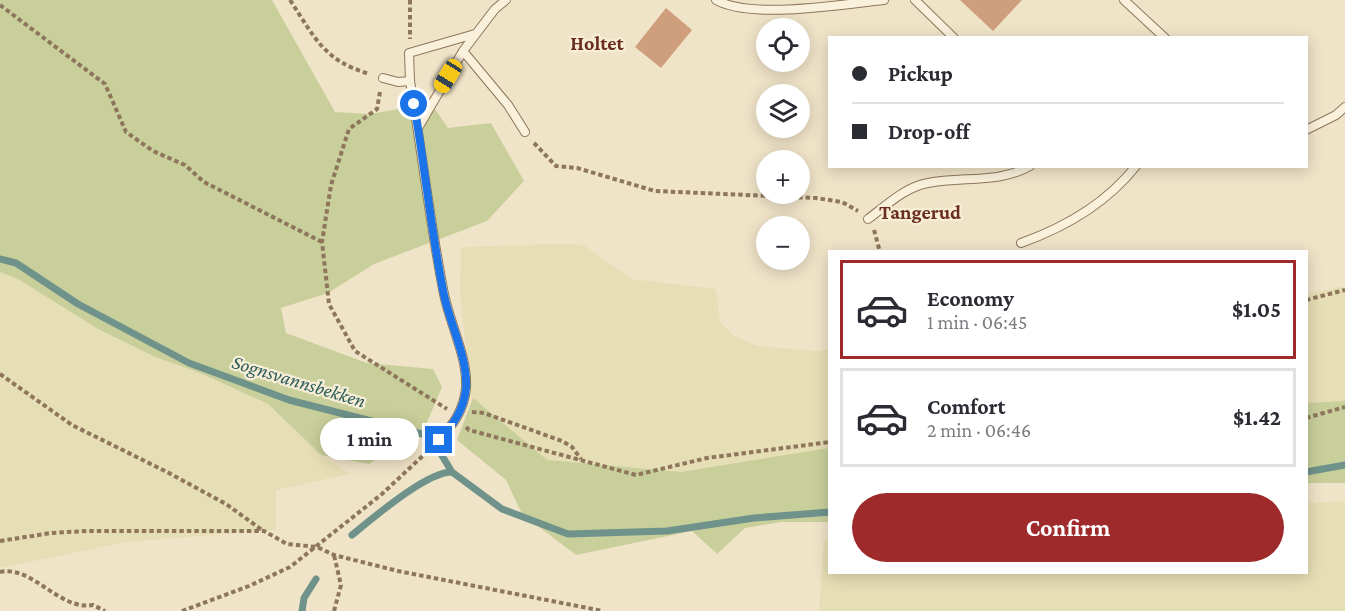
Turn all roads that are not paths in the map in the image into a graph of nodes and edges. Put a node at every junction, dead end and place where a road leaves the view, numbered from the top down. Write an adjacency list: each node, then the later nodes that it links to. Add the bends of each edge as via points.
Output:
1 (506, 0): 6 (lane)
2 (716, 0): 3 (lane, via 730,8 789,9)
3 (884, 0)
4 (915, 0): 7 (lane)
5 (1124, 0): 8 (lane)
6 (475, 34): 9 (lane); 11 (lane, via 409,53)
7 (952, 36)
8 (1163, 36)
9 (463, 51): 13 (lane); 15 (lane)
10 (383, 78): 11 (lane)
11 (410, 81): 13 (lane)
12 (1345, 107): 14 (lane, via 1336,116)
13 (418, 128): 20 (lane, via 444,294 466,388 457,418)
14 (1308, 129)
15 (525, 132)
16 (1025, 168): 18 (lane, via 1000,178 927,183 903,192)
17 (1134, 168): 19 (lane, via 1097,205 1071,222)
18 (868, 219)
19 (1022, 243)
20 (439, 440)

